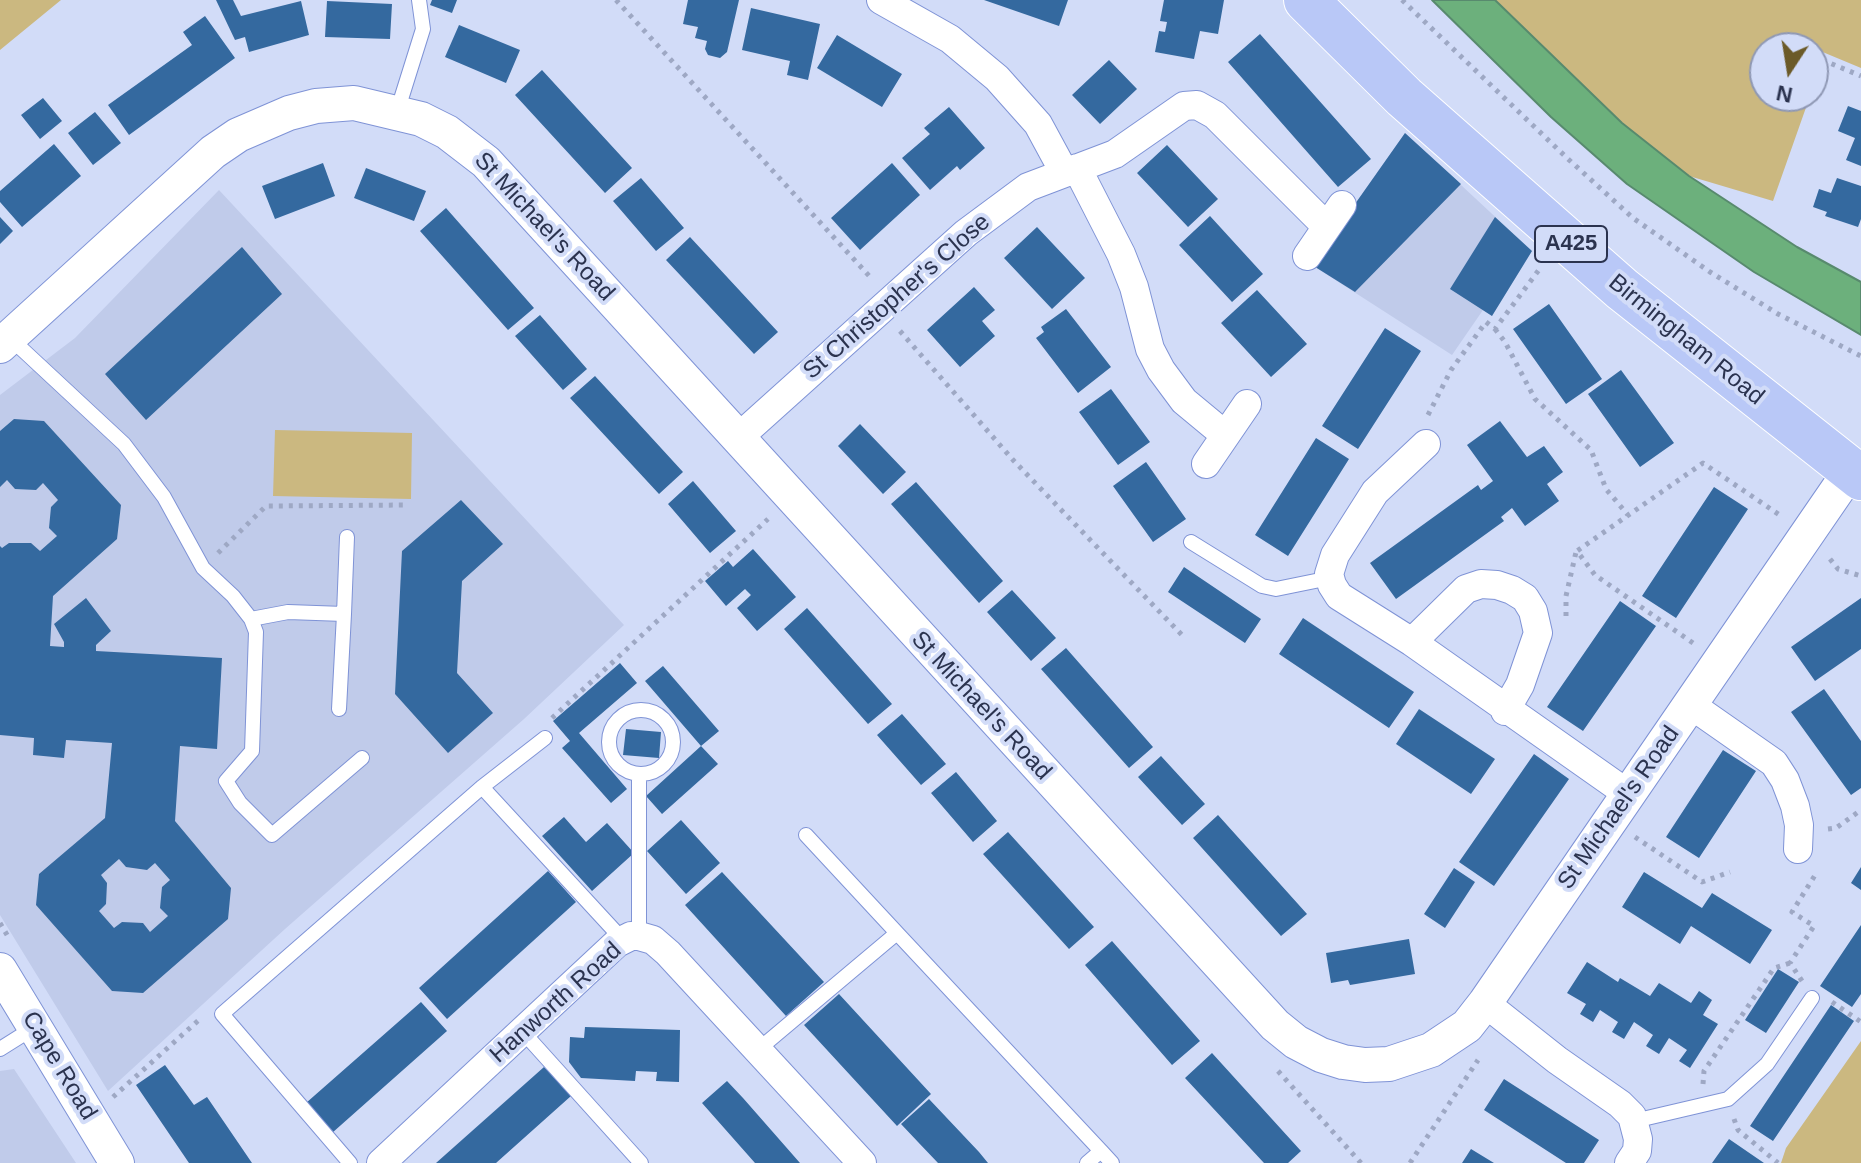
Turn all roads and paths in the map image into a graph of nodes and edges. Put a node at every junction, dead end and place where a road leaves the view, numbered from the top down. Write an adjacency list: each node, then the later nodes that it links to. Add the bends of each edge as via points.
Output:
1 (419, 0): 8 (lane, via 423,29)
2 (616, 0): 12 (path)
3 (881, 0): 9 (street, via 950,39 997,78)
4 (1306, 0): 10 (main road, Birmingham Road / A425, via 1404,97)
5 (1402, 0): 15 (path, via 1633,218 1778,314)
6 (1829, 63): 7 (path)
7 (1861, 76)
8 (397, 112): 14 (street, St Michael's Road, via 354,103 316,106 238,135); 18 (street, St Michael's Road, via 447,132 486,162)
9 (1070, 170): 11 (street, St Christopher's Close, via 1115,154 1184,106 1197,105 1334,216); 12 (street, St Christopher's Close, via 1028,187); 17 (street, via 1121,254 1161,370 1184,401)
10 (1565, 239): 13 (path); 21 (main road, Birmingham Road / A425)
11 (1307, 256)
12 (885, 303): 18 (street, St Christopher's Close); 31 (path, via 1014,461)
13 (1495, 329): 19 (path, via 1486,322 1451,370 1420,424); 23 (path, via 1535,399 1591,450 1606,489)
14 (5, 342): 27 (lane, via 124,444 164,497)
15 (1861, 356)
16 (1247, 404): 17 (street)
17 (1225, 435): 20 (street)
18 (739, 437): 52 (street, St Michael's Road, via 958,681 1296,1042 1343,1062 1389,1064 1450,1040)
19 (1426, 444): 28 (street, via 1375,492 1335,555)
20 (1206, 464)
21 (1856, 474): 24 (street, St Michael's Road)
22 (407, 505): 27 (path, via 266,506)
23 (1628, 515): 24 (path, via 1703,463); 33 (path, via 1577,551 1595,575)
24 (1809, 532): 33 (street, St Michael's Road)
25 (347, 537): 29 (lane)
26 (1191, 542): 28 (lane, via 1262,586 1276,589)
27 (203, 568): 30 (lane)
28 (1330, 578): 32 (street, via 1339,596)
29 (344, 614): 30 (lane, via 288,612); 35 (lane)
30 (251, 619): 38 (lane, via 256,632 252,751 226,781 240,803 272,835)
31 (1182, 635)
32 (1412, 642): 36 (street); 36 (street, via 1466,589 1497,585 1525,598 1538,633)
33 (1720, 662): 34 (street, St Michael's Road)
34 (1691, 705): 41 (street, St Michael's Road); 44 (street, via 1774,763 1795,806)
35 (339, 709)
36 (1505, 711): 41 (street)
37 (545, 738): 40 (lane)
38 (362, 758)
39 (639, 774): 39 (lane, via 659,769 673,742 666,723 648,711 627,713 609,738 620,766); 48 (lane)
40 (482, 787): 48 (lane); 65 (lane, via 222,1014)
41 (1628, 794): 52 (street, St Michael's Road)
42 (806, 835): 47 (lane)
43 (1631, 835): 45 (path, via 1702,882)
44 (1798, 849)
45 (1730, 872)
46 (1792, 912): 49 (path, via 1814,926)
47 (897, 933): 58 (lane); 63 (lane)
48 (631, 938): 55 (street, Hanworth Road, via 617,943); 58 (street, Hanworth Road, via 653,940 668,953)
49 (1790, 963): 51 (path); 61 (path, via 1774,968 1704,1071)
50 (0, 970): 54 (street, Cape Road)
51 (1814, 994): 53 (path); 60 (lane, via 1767,1064)
52 (1485, 1003): 62 (street, via 1620,1104)
53 (1861, 1022)
54 (35, 1027): 57 (lane); 64 (street, Cape Road)
55 (523, 1032): 66 (street, Hanworth Road); 67 (lane)
56 (1484, 1048): 72 (path)
57 (0, 1049)
58 (759, 1049): 68 (street, Hanworth Road)
59 (1276, 1068): 71 (path)
60 (1728, 1099): 61 (lane); 74 (path, via 1738,1130)
61 (1708, 1104): 62 (lane)
62 (1634, 1121): 73 (street, via 1637,1151)
63 (1101, 1151): 69 (lane); 70 (lane)
64 (117, 1163)
65 (350, 1163)
66 (381, 1163)
67 (641, 1163)
68 (862, 1163)
69 (1087, 1163)
70 (1112, 1163)
71 (1361, 1163)
72 (1410, 1163)
73 (1629, 1163)
74 (1778, 1163)

